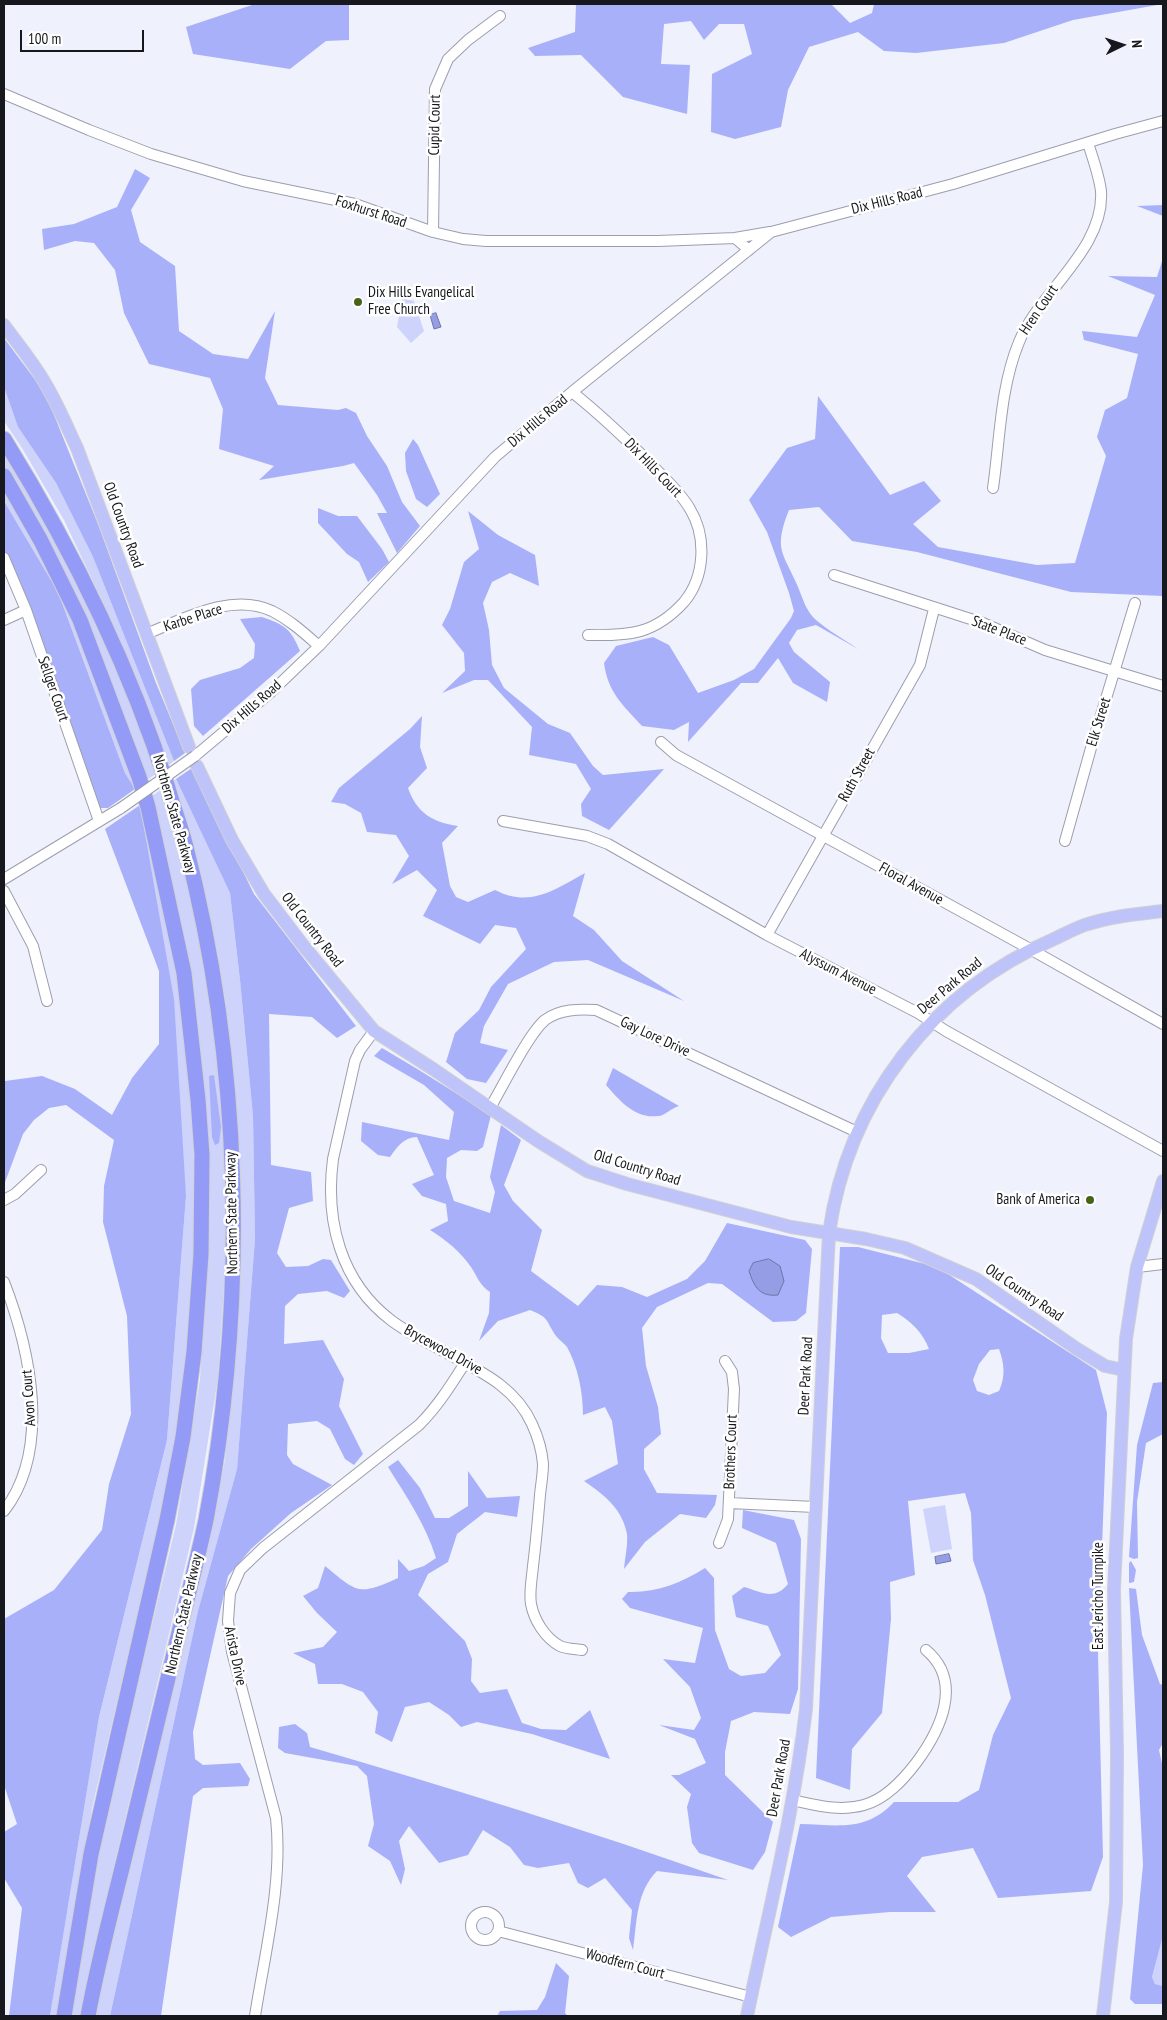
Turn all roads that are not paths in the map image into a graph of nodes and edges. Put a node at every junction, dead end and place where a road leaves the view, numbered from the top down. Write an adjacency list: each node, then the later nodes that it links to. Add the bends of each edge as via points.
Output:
1 (500, 16): 5 (street, Cupid Court, via 448,59 436,89)
2 (4, 94): 5 (street, Foxhurst Road, via 151,154 243,181 355,204)
3 (1163, 122): 4 (street, Dix Hills Road)
4 (1088, 143): 6 (street, Dix Hills Road, via 953,184); 13 (street, Hren Court, via 1101,191 1098,217 1084,248 1032,318 1020,340 1009,370)
5 (434, 232): 7 (street, Foxhurst Road, via 486,241 658,242)
6 (771, 232): 7 (street, Foxhurst Road); 8 (street, Dix Hills Road)
7 (735, 238): 8 (street)
8 (749, 250): 10 (street, Dix Hills Road)
9 (4, 325): 20 (main road, Old Country Road, via 40,374 64,418)
10 (572, 392): 21 (street, Dix Hills Court, via 607,419 680,494 698,528 701,549 701,566 695,584 688,597 664,621 622,636); 22 (street, Dix Hills Road, via 482,469)
11 (4, 439): 64 (highway, Northern State Parkway, via 57,528 109,631 160,764 184,841 204,930 223,1042 230,1117 234,1253 220,1433 205,1522)
12 (4, 476): 63 (highway, Northern State Parkway, via 80,620 148,807 184,973 202,1155 200,1264 194,1352 183,1437 91,1854)
13 (993, 488)
14 (4, 558): 18 (street, Sellger Court)
15 (834, 576): 17 (street, State Place)
16 (1135, 602): 23 (street, Elk Street)
17 (934, 609): 23 (street, State Place, via 983,623 1045,650); 30 (street, Ruth Street, via 920,665)
18 (26, 610): 19 (street); 28 (street, Sellger Court)
19 (4, 620)
20 (146, 634): 22 (street, Karbe Place, via 209,610 255,606 285,618); 26 (main road, Old Country Road)
21 (588, 635)
22 (319, 646): 28 (street, Dix Hills Road, bridge, via 195,756)
23 (1115, 670): 24 (street, State Place); 31 (street, Elk Street)
24 (1163, 686)
25 (661, 742): 30 (street, Floral Avenue, via 676,755)
26 (189, 747)
27 (197, 766): 40 (main road, Old Country Road, via 232,840 264,894)
28 (99, 821): 32 (street, Dix Hills Road)
29 (503, 821): 35 (street, Alyssum Avenue, via 587,836 608,844)
30 (822, 836): 35 (street, Ruth Street); 36 (street, Floral Avenue)
31 (1066, 841)
32 (4, 879)
33 (4, 891): 37 (street, via 33,946)
34 (1163, 911): 36 (main road, Deer Park Road, via 1117,916 1088,924)
35 (767, 935): 38 (street, Alyssum Avenue)
36 (1030, 949): 38 (main road, Deer Park Road, via 973,985); 39 (street, Floral Avenue)
37 (47, 1001)
38 (931, 1022): 42 (main road, Deer Park Road, via 894,1067); 43 (street, Alyssum Avenue)
39 (1163, 1024)
40 (374, 1031): 41 (main road, Old Country Road); 52 (street, Brycewood Drive, via 355,1061 333,1159 331,1200 336,1239 353,1279 390,1320)
41 (490, 1108): 42 (street, Gay Lore Drive, via 544,1020 576,1009 596,1010); 47 (main road, Old Country Road, via 587,1171 719,1209)
42 (857, 1132): 47 (main road, Deer Park Road, via 845,1163)
43 (1163, 1151)
44 (41, 1170): 46 (street)
45 (1163, 1181): 49 (main road, East Jericho Turnpike)
46 (4, 1200)
47 (829, 1233): 53 (main road, Old Country Road, via 905,1248 962,1272 1105,1366); 55 (main road, Deer Park Road)
48 (1163, 1264): 49 (street)
49 (1137, 1267): 53 (main road, East Jericho Turnpike)
50 (4, 1282): 56 (street, Avon Court, via 21,1336 32,1405 27,1462 18,1489)
51 (725, 1361): 54 (street, Brothers Court, via 732,1372 734,1389)
52 (465, 1363): 58 (street, Brycewood Drive, via 507,1389 532,1424 543,1466 531,1604 548,1637 561,1647); 65 (street, Arista Drive, via 437,1406 419,1425 263,1548 240,1570 230,1593 228,1621 232,1652 276,1818 279,1844 276,1890)
53 (1124, 1370): 67 (main road, East Jericho Turnpike, via 1114,1589 1116,1902)
54 (729, 1502): 55 (street); 57 (street, Brothers Court, via 728,1519)
55 (816, 1507): 60 (main road, Deer Park Road, via 806,1709)
56 (4, 1511)
57 (719, 1543)
58 (582, 1650)
59 (926, 1650): 60 (street, via 942,1670 946,1684 945,1702 938,1730 903,1779 886,1794 863,1806 832,1808)
60 (792, 1800): 62 (main road, Deer Park Road)
61 (498, 1931): 62 (street, Woodfern Court)
62 (751, 1997): 66 (main road, Deer Park Road)
63 (64, 2016)
64 (88, 2016)
65 (255, 2016)
66 (747, 2016)
67 (1103, 2016)

